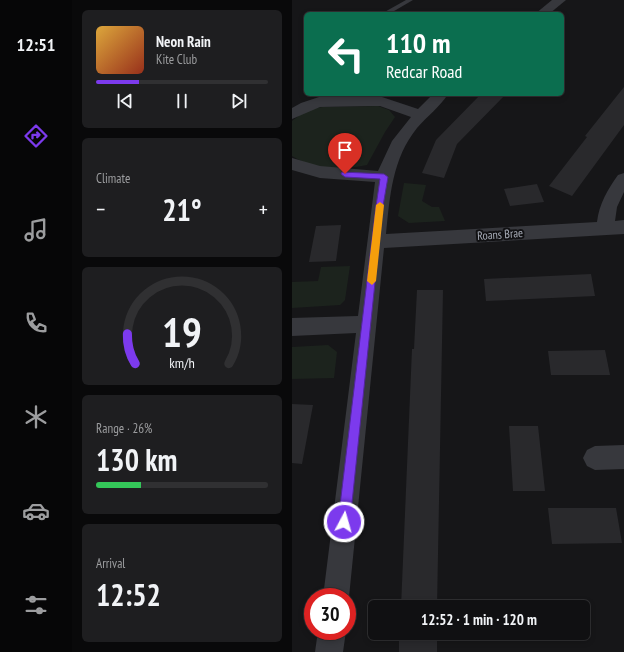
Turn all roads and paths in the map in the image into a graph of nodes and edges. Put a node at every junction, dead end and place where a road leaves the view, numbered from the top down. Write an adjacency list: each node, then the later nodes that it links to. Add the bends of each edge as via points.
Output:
1 (410, 0): 3 (lane)
2 (560, 0): 4 (street)
3 (388, 12)
4 (544, 12)
5 (439, 96): 8 (street)
6 (344, 98): 7 (street, via 312,103); 8 (street, via 382,102)
7 (292, 114)
8 (421, 115): 10 (street, via 398,143)
9 (292, 164): 10 (street, via 320,172)
10 (384, 177): 14 (street)
11 (624, 179): 13 (street, via 609,204)
12 (624, 226): 13 (street, Roans Brae)
13 (606, 227): 14 (street, Roans Brae)
14 (376, 242): 15 (street)
15 (366, 324): 16 (street); 19 (street)
16 (292, 327)
17 (624, 457): 18 (street)
18 (594, 458)
19 (337, 588)
20 (331, 640): 21 (street)
21 (329, 652)

